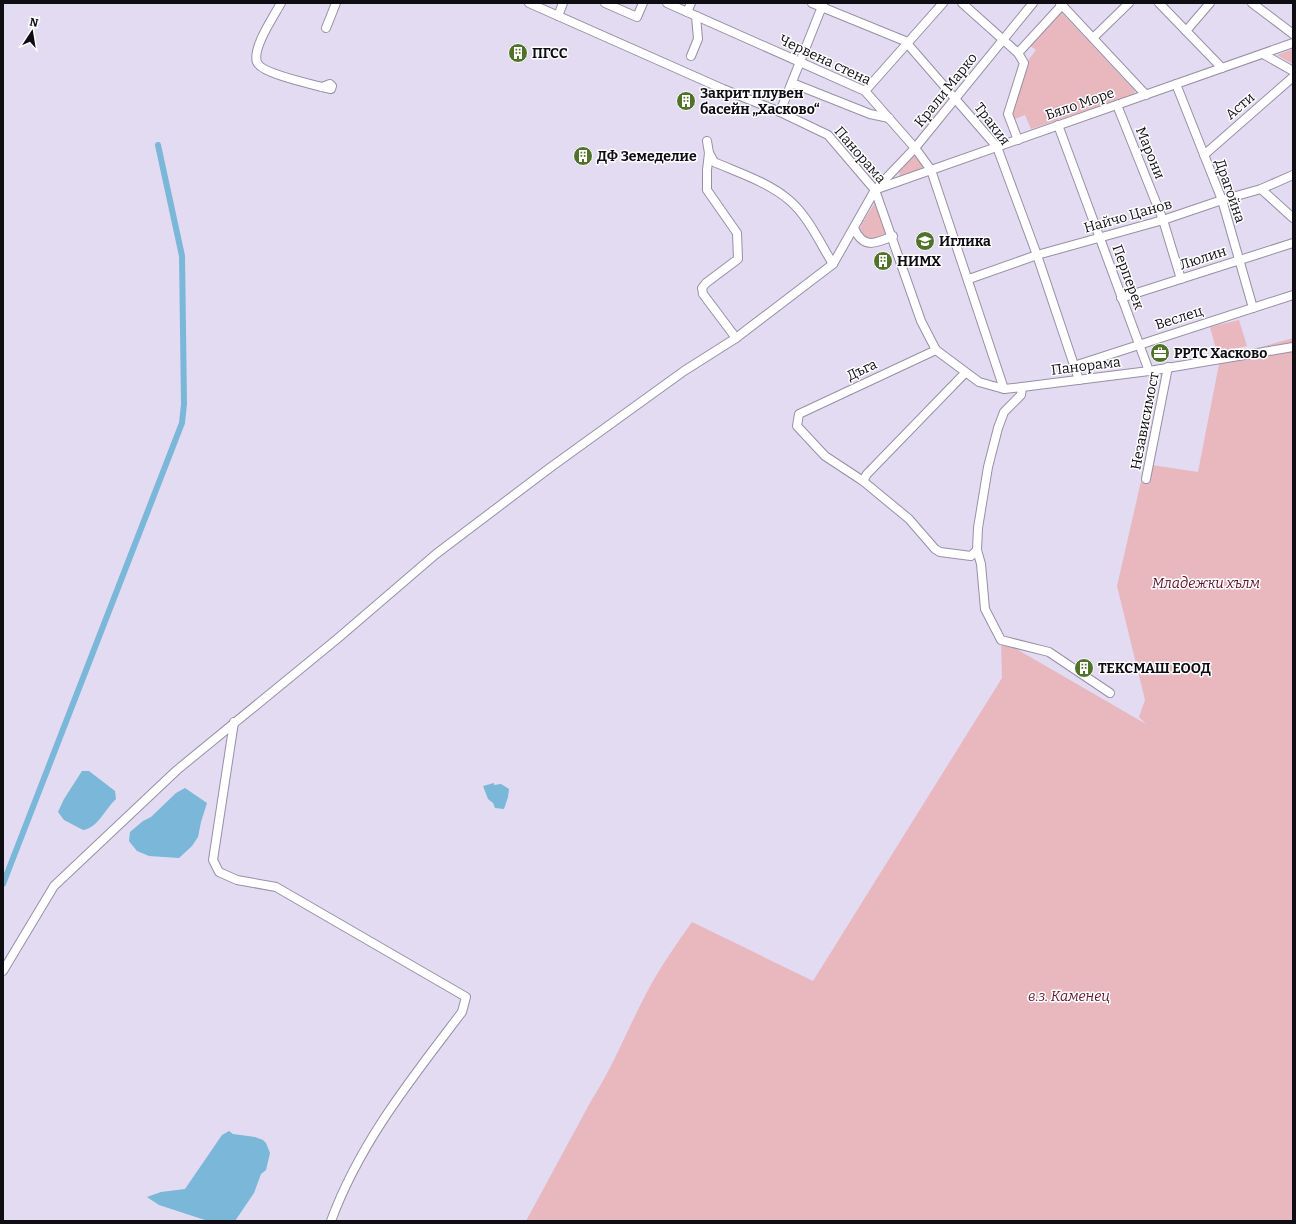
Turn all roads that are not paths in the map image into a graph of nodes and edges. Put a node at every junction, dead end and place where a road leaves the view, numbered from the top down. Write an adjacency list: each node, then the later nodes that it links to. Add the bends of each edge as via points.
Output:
1 (281, 3): 38 (street, via 260,42 256,62 266,71)
2 (336, 3): 22 (street)
3 (528, 3): 20 (street, Панорама)
4 (563, 3): 20 (street)
5 (605, 3): 6 (street, via 637,17)
6 (643, 3)
7 (667, 3): 19 (street, Червена стена)
8 (691, 3): 19 (street)
9 (812, 3): 18 (street, Тракия)
10 (942, 3): 27 (street)
11 (962, 3): 26 (street)
12 (1033, 3): 26 (street, Крали Марко)
13 (1129, 3): 25 (street)
14 (1159, 3): 23 (street)
15 (1210, 3): 23 (street)
16 (1252, 3): 24 (street)
17 (1061, 4): 25 (street); 29 (street)
18 (822, 5): 27 (street, Тракия); 32 (street)
19 (687, 12): 21 (street, Червена стена)
20 (558, 16): 43 (street, Панорама)
21 (696, 16): 31 (street, via 698,39); 32 (street, Червена стена)
22 (326, 28)
23 (1186, 31): 33 (street)
24 (1293, 34)
25 (1093, 38): 40 (street)
26 (1004, 39): 29 (street); 41 (street, Крали Марко)
27 (906, 43): 39 (street); 41 (street, Тракия)
28 (1293, 43): 30 (street, Бяло Море)
29 (1018, 53): 46 (street, via 1024,63 1008,114)
30 (1262, 54): 33 (street, Бяло Море); 34 (street)
31 (691, 56)
32 (799, 61): 36 (street); 39 (street, Червена стена)
33 (1222, 68): 37 (street, Бяло Море)
34 (1293, 71)
35 (1293, 77): 51 (street, Асти)
36 (792, 83): 43 (street); 44 (street, via 870,114)
37 (1176, 84): 40 (street, Бяло Море); 51 (street, Драгойна)
38 (322, 87)
39 (865, 90): 44 (street, Червена стена)
40 (1146, 94): 42 (street, Бяло Море)
41 (956, 98): 48 (street, Тракия); 49 (street, Крали Марко)
42 (1117, 105): 45 (street, Бяло Море); 58 (street, Марони)
43 (780, 112): 55 (street, Панорама, via 828,135)
44 (889, 118): 49 (street, Червена стена)
45 (1058, 125): 46 (street, Бяло Море); 61 (street, Перперек)
46 (1018, 140): 48 (street, Бяло Море)
47 (707, 141): 50 (street)
48 (997, 147): 52 (street, Бяло Море); 63 (street, Тракия)
49 (915, 148): 52 (street, Червена стена); 55 (street, Крали Марко)
50 (709, 153): 65 (street, via 714,162 772,188 789,200 802,215); 71 (street, via 707,190 737,233 738,260 702,288 703,294)
51 (1204, 155): 56 (street, Драгойна)
52 (931, 170): 55 (street, Бяло Море); 66 (street, Червена стена)
53 (1293, 175): 54 (street, Найчо Цанов)
54 (1261, 189): 56 (street, Найчо Цанов); 57 (street)
55 (876, 190): 59 (street, Крали Марко); 60 (street, Панорама)
56 (1222, 200): 58 (street, Найчо Цанов); 64 (street, Драгойна)
57 (1293, 218)
58 (1163, 220): 61 (street, Найчо Цанов); 67 (street, Марони)
59 (854, 228): 60 (street, via 859,238 866,243); 65 (street, Крали Марко)
60 (893, 236): 74 (street, Панорама, via 921,321)
61 (1100, 237): 63 (street, Найчо Цанов); 69 (street, Перперек)
62 (1293, 244): 64 (street, Люлин)
63 (1037, 255): 66 (street, Найчо Цанов); 75 (street, Тракия)
64 (1239, 261): 67 (street, Люлин); 70 (street, Драгойна)
65 (833, 264): 71 (street)
66 (969, 279): 81 (street, Червена стена)
67 (1181, 279): 69 (street, Люлин)
68 (1293, 296): 70 (street, Веслец)
69 (1121, 298): 72 (street, Перперек)
70 (1253, 308): 72 (street, Веслец)
71 (736, 338): 86 (street, via 684,371 436,554 338,639)
72 (1139, 345): 75 (street, Веслец); 77 (street, Перперек)
73 (1293, 347): 76 (street, Панорама)
74 (936, 350): 78 (street, Панорама); 83 (street, Дъга, via 799,414 798,426 825,456)
75 (1074, 366): 79 (street, Тракия)
76 (1168, 367): 77 (street, Панорама); 82 (street, Независимост)
77 (1149, 371): 79 (street, Панорама)
78 (965, 373): 81 (street, Панорама, via 979,382); 83 (street)
79 (1079, 380): 80 (street, Панорама)
80 (1022, 388): 81 (street, Панорама); 84 (street, via 1021,395 1004,412 993,441 982,494)
81 (1004, 389)
82 (1146, 479)
83 (863, 480): 84 (street, via 909,519 935,549 971,556)
84 (977, 550): 85 (street, via 981,564 985,609 1001,640 1048,652)
85 (1110, 693)
86 (234, 722): 87 (street, via 177,770 54,886); 88 (street, via 213,860 219,872 237,880 276,887 466,997 462,1012 377,1126 343,1189)
87 (3, 971)
88 (331, 1221)

